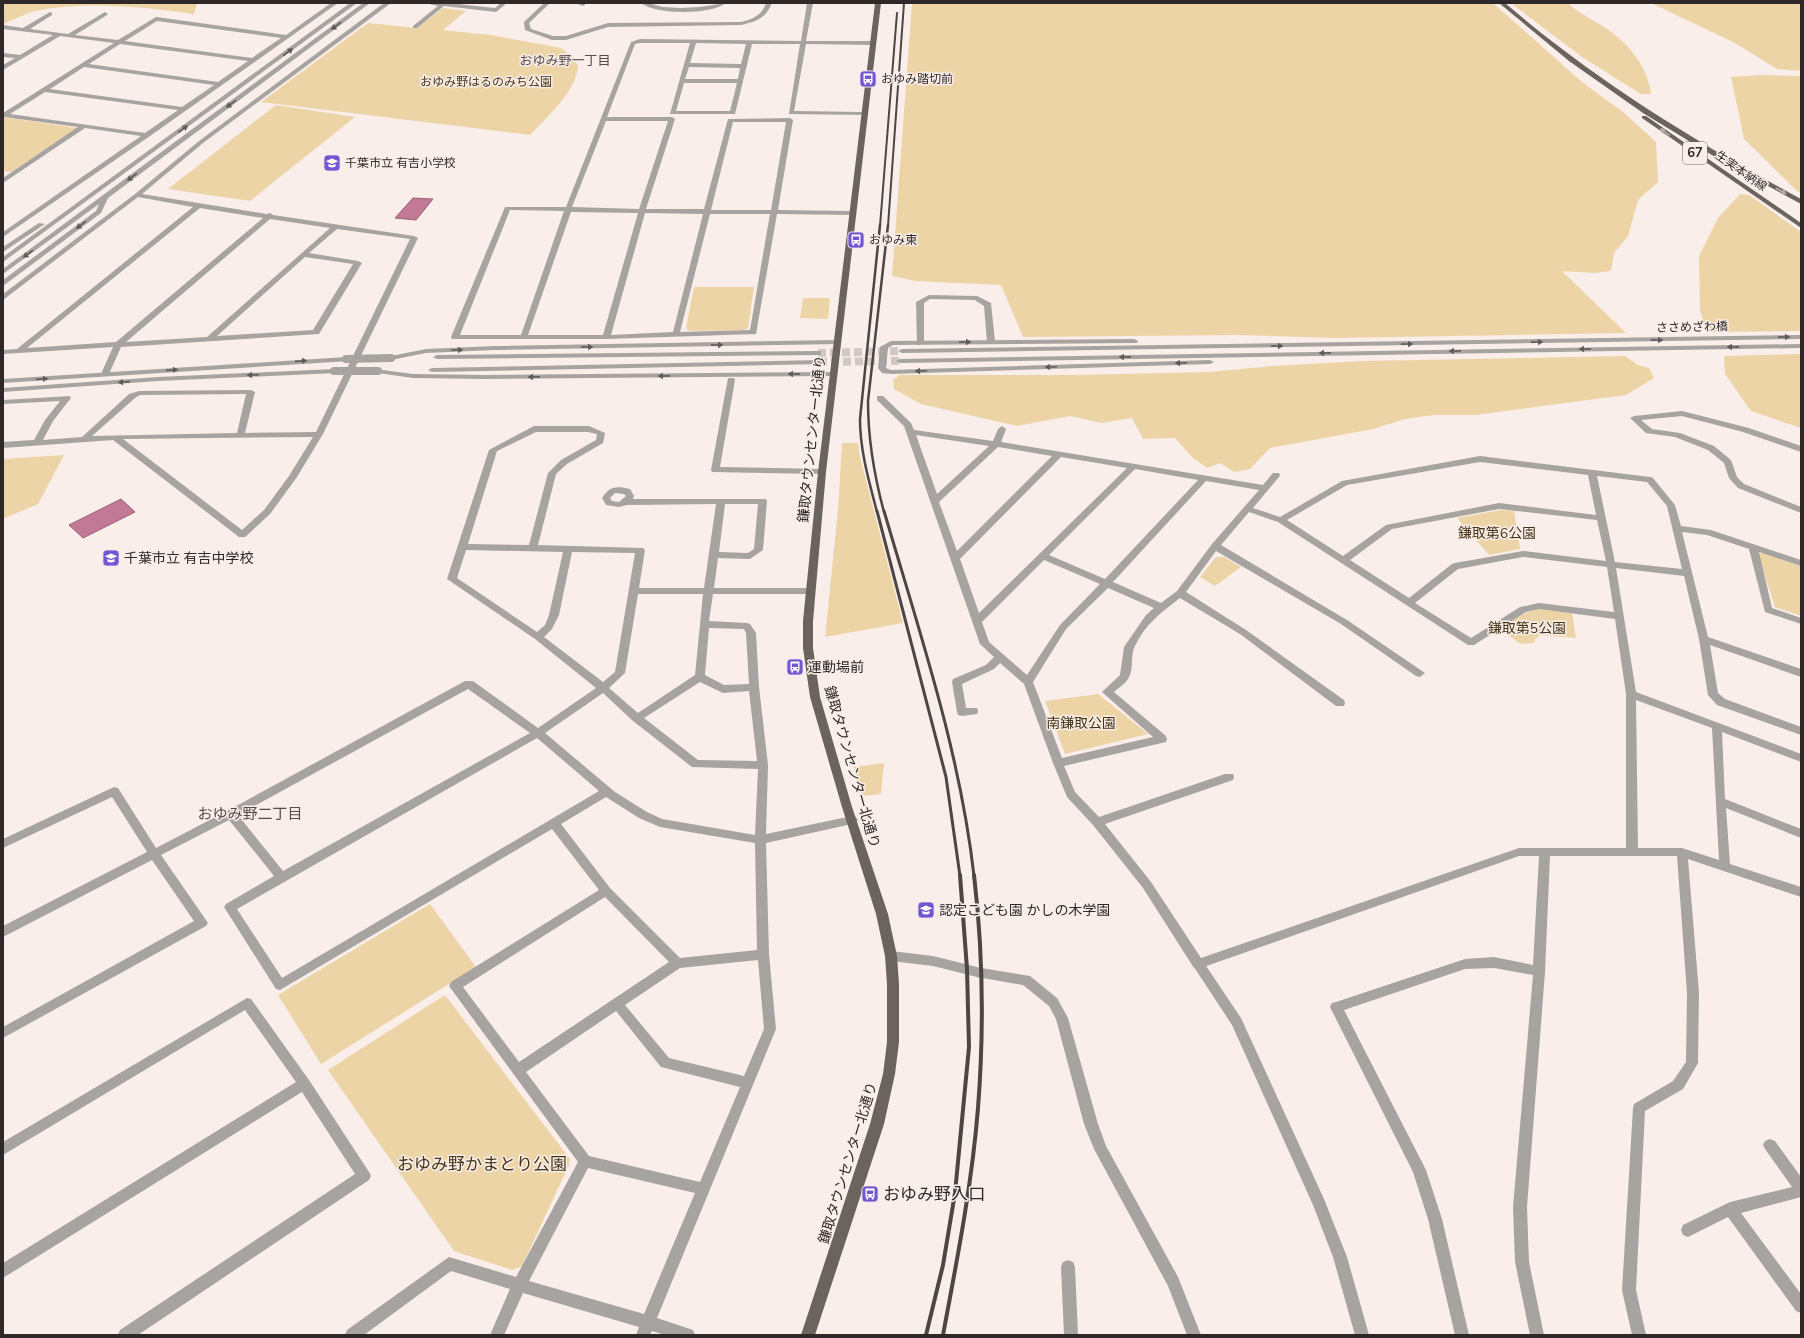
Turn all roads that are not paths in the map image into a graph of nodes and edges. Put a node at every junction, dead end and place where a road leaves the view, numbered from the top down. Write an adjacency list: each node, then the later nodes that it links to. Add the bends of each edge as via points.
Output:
1 (323, 3): 14 (street)
2 (354, 3): 50 (street, one-way to 2)
3 (367, 3): 51 (street, one-way to 51)
4 (388, 3): 49 (street, via 201,142)
5 (428, 3): 15 (street)
6 (504, 3): 15 (street, via 496,10)
7 (547, 3): 24 (street, via 526,23 528,30 552,38 578,36 608,25)
8 (644, 3): 16 (street, via 656,8)
9 (723, 3): 16 (street)
10 (769, 3): 19 (street, via 764,13 748,23)
11 (810, 3): 29 (street)
12 (878, 3): 30 (main road, 鎌取タウンセンター北通り)
13 (1502, 3): 38 (main road, 生実本納線 / 67)
14 (334, 4): 26 (street)
15 (444, 4): 21 (street)
16 (717, 7): 19 (street, via 718,17)
17 (50, 14): 22 (street)
18 (106, 14): 25 (street)
19 (712, 25): 24 (street)
20 (3, 27): 22 (street)
21 (415, 27)
22 (24, 30): 23 (street)
23 (59, 34): 25 (street); 32 (street)
24 (698, 35): 28 (street); 35 (street); 45 (street, via 633,43)
25 (69, 36): 27 (street)
26 (288, 36): 27 (street, via 156,20); 33 (street)
27 (119, 42): 33 (street); 34 (street)
28 (749, 42): 29 (street); 36 (street)
29 (804, 43): 30 (street); 44 (street, via 791,113)
30 (872, 44): 44 (main road, 鎌取タウンセンター北通り)
31 (3, 55): 32 (street)
32 (21, 58): 37 (street)
33 (254, 60): 41 (street)
34 (83, 65): 41 (street); 42 (street)
35 (686, 65): 36 (street); 39 (street)
36 (744, 66): 40 (street)
37 (3, 68)
38 (1593, 76): 52 (main road, 生実本納線 / 67, one-way to 52, via 1695,142); 61 (main road, 生実本納線 / 67, one-way to 38, via 1659,128)
39 (682, 81): 40 (street); 40 (street, via 672,112 734,113)
40 (741, 81)
41 (220, 84): 43 (street)
42 (45, 90): 43 (street); 46 (street, via 4,115)
43 (185, 108): 47 (street)
44 (864, 114): 58 (main road, 鎌取タウンセンター北通り)
45 (604, 119): 54 (street); 55 (street, via 672,119)
46 (84, 126): 47 (street); 48 (street)
47 (148, 135): 62 (street)
48 (3, 181)
49 (137, 195): 53 (street); 68 (street)
50 (90, 196): 63 (street, via 65,207); 65 (street)
51 (106, 197): 66 (street, one-way to 66); 67 (street, one-way to 67, via 99,212)
52 (1801, 202)
53 (200, 206): 59 (street); 80 (street)
54 (568, 210): 55 (street); 70 (street); 70 (street, via 508,208 455,337)
55 (642, 211): 56 (street); 71 (street)
56 (708, 211): 57 (street); 57 (street, via 730,120 790,120); 69 (street)
57 (774, 212): 58 (street); 69 (street, via 753,332)
58 (852, 213): 74 (main road, 鎌取タウンセンター北通り)
59 (270, 216): 60 (street); 77 (street)
60 (336, 226): 64 (street); 97 (street, via 414,238)
61 (1801, 226)
62 (4, 233)
63 (3, 250)
64 (305, 255): 73 (street); 73 (street, via 358,263 316,332)
65 (3, 260)
66 (3, 272)
67 (3, 284)
68 (3, 298)
69 (676, 334): 71 (street)
70 (524, 336): 71 (street)
71 (606, 337)
72 (1801, 337): 79 (street, ささめざわ橋, one-way to 72)
73 (210, 338): 77 (street)
74 (837, 342): 84 (street, one-way to 74, via 426,352 495,348); 89 (main road, 鎌取タウンセンター北通り)
75 (991, 342): 76 (street, one-way to 75); 76 (street, via 988,305 977,298 929,297 920,302); 79 (street, via 1163,341 1228,343)
76 (920, 343): 79 (street, one-way to 76, via 1225,361 1178,364 891,372 882,368 884,347 887,344)
77 (118, 345): 80 (street); 88 (street)
78 (1801, 346): 79 (street, ささめざわ橋, one-way to 79)
79 (1261, 350): 82 (street); 85 (street, one-way to 85)
80 (19, 351): 81 (street)
81 (3, 352)
82 (902, 352)
83 (818, 353): 84 (street)
84 (391, 358): 88 (street, one-way to 84, bridge)
85 (900, 361)
86 (820, 362): 87 (street)
87 (378, 371): 89 (street, one-way to 87, via 483,377 413,376); 92 (street, one-way to 92, bridge, via 158,379)
88 (105, 374): 91 (street, one-way to 88)
89 (833, 374): 107 (main road, 鎌取タウンセンター北通り)
90 (731, 380): 107 (street, via 715,470)
91 (3, 382)
92 (3, 390)
93 (880, 398): 96 (street, via 908,425)
94 (3, 402): 101 (street, via 66,398 49,420)
95 (1002, 429): 102 (street)
96 (911, 432): 102 (street); 112 (street)
97 (319, 434): 98 (street); 99 (street, via 293,478 267,512 242,535)
98 (240, 436): 99 (street); 100 (street, via 251,392 139,393 132,396)
99 (115, 437): 100 (street)
100 (83, 440): 101 (street)
101 (37, 443): 103 (street)
102 (996, 444): 105 (street); 112 (street)
103 (3, 446)
104 (1801, 449): 116 (street, via 1746,430 1682,413 1634,418 1649,431 1677,435 1711,448 1728,462 1733,478 1741,486)
105 (1058, 455): 106 (street); 127 (street)
106 (1133, 467): 110 (street); 126 (street)
107 (822, 472): 135 (main road, 鎌取タウンセンター北通り)
108 (1592, 474): 117 (street); 118 (street, via 1480,460 1345,483); 119 (street, via 1650,480 1671,505)
109 (1276, 475): 111 (street)
110 (1203, 479): 111 (street); 132 (street)
111 (1265, 488): 115 (street)
112 (935, 501): 127 (street)
113 (627, 502): 114 (street)
114 (721, 502): 125 (street); 125 (street, via 762,501 758,550 750,556)
115 (1248, 509): 118 (street); 120 (street)
116 (1801, 510)
117 (1601, 518): 128 (street, via 1498,506 1389,527); 130 (street)
118 (1280, 520): 128 (street)
119 (1677, 528): 123 (street, via 1708,532); 131 (street)
120 (1215, 546): 136 (street); 146 (street, via 1344,622)
121 (462, 547): 122 (street); 122 (street, via 493,450 534,429 589,429 601,433 600,441 564,462 552,473); 143 (street, via 452,578)
122 (533, 547): 124 (street)
123 (1753, 547): 129 (street); 141 (street, via 1768,610)
124 (568, 548): 133 (street, via 640,550); 143 (street, via 554,614 549,627)
125 (714, 555): 134 (street)
126 (1044, 556): 132 (street); 140 (street)
127 (955, 558): 140 (street)
128 (1344, 560): 137 (street)
129 (1801, 563)
130 (1611, 564): 131 (street); 137 (street, via 1523,554 1455,566); 139 (street)
131 (1687, 573): 144 (street)
132 (1106, 584): 138 (street); 149 (street, via 1063,627)
133 (633, 590): 134 (street); 151 (street, via 620,673)
134 (709, 590): 135 (street); 142 (street)
135 (810, 591): 166 (main road, 鎌取タウンセンター北通り, via 808,648 815,697)
136 (1180, 594): 138 (street); 153 (street, via 1243,632)
137 (1410, 602): 139 (street, via 1471,643 1524,609 1539,606)
138 (1163, 608): 160 (street, via 1149,617 1129,647 1124,676 1107,692 1162,739)
139 (1619, 616): 152 (street)
140 (976, 621): 145 (street, via 985,644)
141 (1801, 621)
142 (704, 624): 148 (street); 150 (street, via 747,626 752,633)
143 (538, 637): 151 (street)
144 (1704, 639): 147 (street); 157 (street, via 1713,695 1721,702)
145 (1000, 657): 149 (street); 154 (street, via 990,667 957,682 962,712)
146 (1420, 673)
147 (1801, 673)
148 (700, 677): 150 (street, via 722,689); 155 (street)
149 (1028, 682): 160 (street)
150 (754, 687): 161 (street)
151 (604, 688): 155 (street); 158 (street)
152 (1631, 694): 156 (street); 173 (street)
153 (1340, 703)
154 (973, 710)
155 (638, 718): 161 (street, via 696,764)
156 (1717, 726): 159 (street); 164 (street)
157 (1801, 731)
158 (538, 733): 163 (street); 165 (street, via 469,684); 177 (street)
159 (1801, 758)
160 (1058, 763): 168 (street, via 1071,794)
161 (763, 765): 170 (street)
162 (1229, 776): 168 (street)
163 (607, 791): 167 (street); 170 (street, via 660,824)
164 (1720, 802): 169 (street); 176 (street)
165 (231, 814): 175 (street); 177 (street)
166 (852, 820): 170 (street); 182 (main road, 鎌取タウンセンター北通り, via 882,914)
167 (553, 822): 177 (street, via 403,914 280,985 230,907); 178 (street)
168 (1097, 822): 184 (street, via 1147,886)
169 (1801, 834)
170 (760, 840): 181 (street)
171 (3, 844): 175 (street, via 114,791)
172 (1545, 852): 173 (street); 184 (street, via 1519,852); 185 (street)
173 (1632, 852): 174 (street)
174 (1682, 852): 176 (street); 215 (street, via 1693,993 1692,1062 1678,1085 1639,1108 1629,1290)
175 (153, 853): 180 (street); 187 (street, via 202,923)
176 (1725, 866): 179 (street)
177 (282, 878)
178 (606, 891): 183 (street); 188 (street, via 455,986)
179 (1801, 892)
180 (3, 932)
181 (763, 954): 183 (street); 189 (street, via 770,1029)
182 (891, 956): 209 (main road, 鎌取タウンセンター北通り, via 893,1042 885,1096); 211 (street, via 933,961 981,973 1026,980 1053,1002 1062,1018 1091,1124 1101,1149 1173,1282)
183 (678, 963): 186 (street)
184 (1198, 964): 212 (street, via 1237,1022 1319,1204 1340,1257)
185 (1540, 972): 213 (street, via 1504,962 1479,961 1336,1007 1419,1170 1435,1218); 214 (street, via 1520,1207 1522,1262)
186 (618, 1005): 188 (street); 189 (street, via 665,1063)
187 (3, 1033)
188 (518, 1070): 193 (street)
189 (748, 1083): 195 (street)
190 (304, 1084): 192 (street, via 247,1002); 200 (street); 204 (street, via 364,1176)
191 (1770, 1145): 194 (street)
192 (3, 1149)
193 (585, 1160): 195 (street); 201 (street)
194 (1801, 1188)
195 (703, 1189): 203 (street)
196 (1801, 1191): 197 (street)
197 (1730, 1209): 198 (street); 202 (street)
198 (1688, 1230)
199 (1068, 1267): 210 (street)
200 (3, 1271)
201 (520, 1286): 203 (street); 205 (street, via 449,1264); 206 (street)
202 (1801, 1306)
203 (648, 1322): 207 (street); 208 (street)
204 (125, 1335)
205 (352, 1335)
206 (498, 1335)
207 (643, 1335)
208 (688, 1335)
209 (808, 1335)
210 (1071, 1335)
211 (1194, 1335)
212 (1362, 1335)
213 (1462, 1335)
214 (1537, 1335)
215 (1639, 1335)

